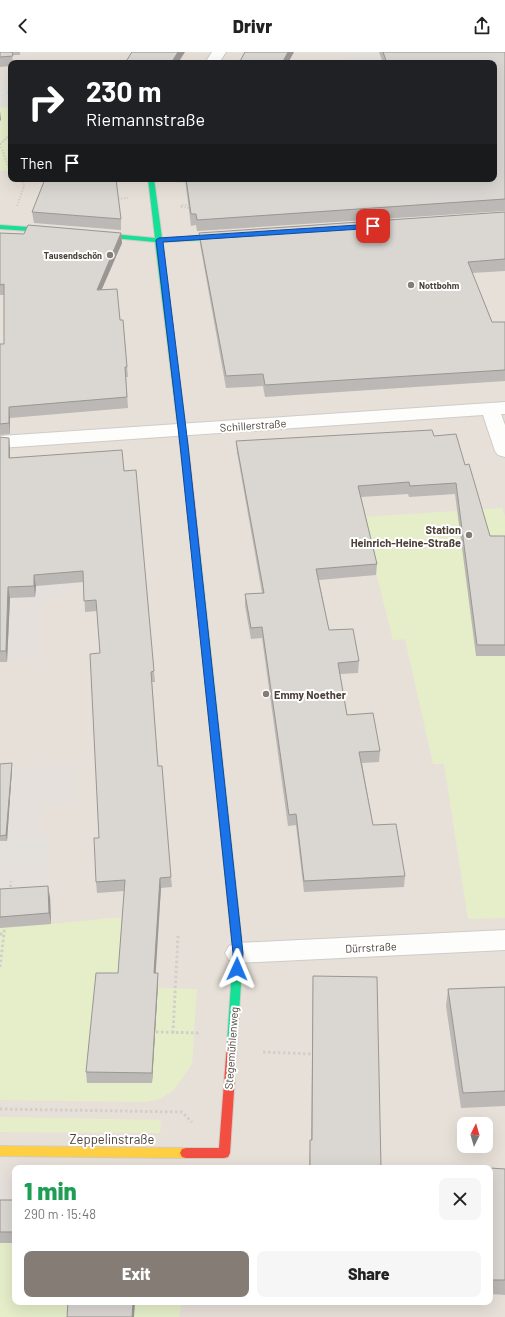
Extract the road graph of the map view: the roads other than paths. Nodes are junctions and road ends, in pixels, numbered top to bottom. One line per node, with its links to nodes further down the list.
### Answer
1 (151, 182): 6 (street, Stegemühlenweg)
2 (5, 227): 3 (street)
3 (68, 232)
4 (84, 233): 6 (street)
5 (240, 236): 6 (street)
6 (159, 240): 8 (street, Stegemühlenweg)
7 (497, 409): 8 (street, Schillerstraße); 10 (street)
8 (183, 430): 9 (street, Schillerstraße); 12 (street, Stegemühlenweg)
9 (0, 442)
10 (505, 451)
11 (505, 940): 12 (street, Dürrstraße)
12 (238, 953): 14 (street, Stegemühlenweg)
13 (0, 1151): 14 (street, Zeppelinstraße)
14 (224, 1153)

